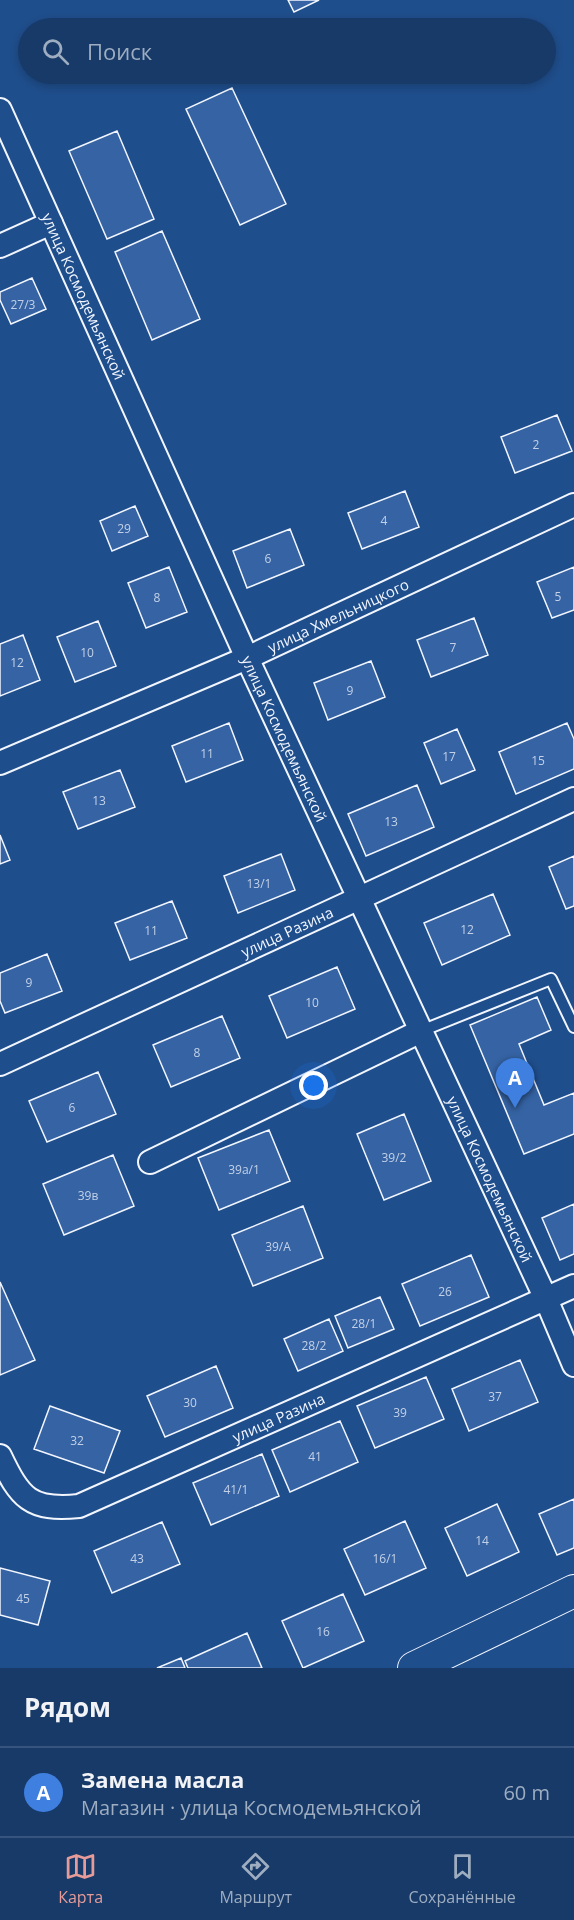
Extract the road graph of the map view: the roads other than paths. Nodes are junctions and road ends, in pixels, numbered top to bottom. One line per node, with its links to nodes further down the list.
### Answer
1 (0, 110): 2 (street, улица Космодемьянской)
2 (51, 223): 3 (street); 5 (street, улица Космодемьянской)
3 (0, 246)
4 (574, 505): 5 (street, улица Хмельницкого)
5 (247, 658): 6 (street, улица Хмельницкого); 8 (street, улица Космодемьянской)
6 (0, 763)
7 (574, 799): 8 (street, улица Разина)
8 (357, 898): 10 (street, улица Космодемьянской); 11 (street, улица Разина)
9 (574, 1027): 10 (lane)
10 (421, 1031): 12 (street); 14 (street, улица Космодемьянской)
11 (0, 1064)
12 (150, 1162)
13 (574, 1286): 14 (street, улица Разина)
14 (546, 1299): 15 (street, улица Космодемьянской); 16 (street, улица Разина)
15 (574, 1365)
16 (0, 1456)
17 (574, 1591): 18 (main road)
18 (414, 1668)

